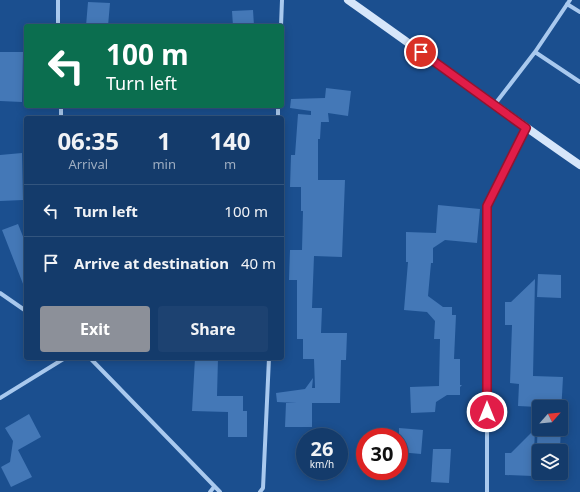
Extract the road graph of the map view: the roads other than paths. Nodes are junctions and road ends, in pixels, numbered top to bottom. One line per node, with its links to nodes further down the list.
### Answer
1 (58, 0): 6 (street)
2 (282, 0): 7 (street)
3 (348, 0): 10 (street)
4 (568, 2): 5 (street); 8 (street)
5 (580, 12)
6 (58, 24)
7 (281, 24)
8 (534, 52): 9 (street); 10 (street)
9 (580, 82)
10 (495, 104): 11 (street)
11 (526, 128): 12 (street); 23 (street)
12 (580, 165)
13 (0, 293): 14 (street)
14 (24, 310)
15 (62, 360): 18 (street)
16 (92, 360): 19 (street)
17 (268, 360): 22 (street)
18 (0, 398)
19 (214, 487): 20 (street); 21 (street)
20 (210, 492)
21 (220, 492)
22 (260, 492)
23 (487, 492)

